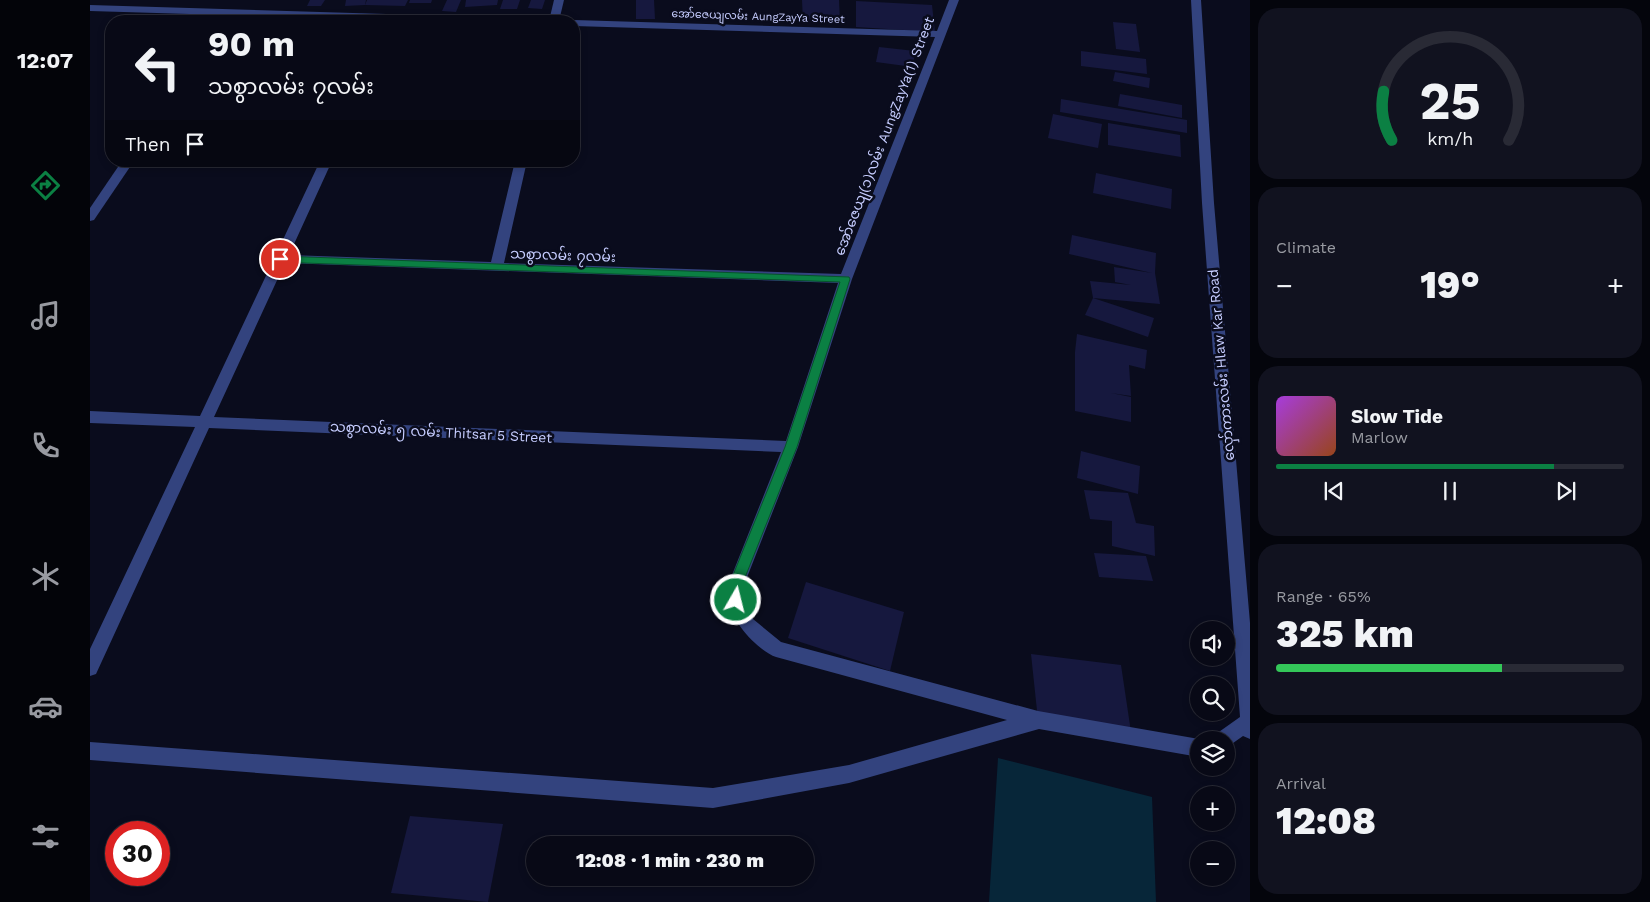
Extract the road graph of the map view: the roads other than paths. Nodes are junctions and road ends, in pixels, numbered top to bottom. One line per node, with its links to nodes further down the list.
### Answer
1 (559, 0): 6 (street)
2 (954, 0): 8 (street, အော်ဇေယျ(၁)လမ်း AungZayYa(1) Street)
3 (1196, 0): 21 (street, လှော်ကားလမ်း Hlaw Kar Road)
4 (90, 8): 5 (street)
5 (195, 15)
6 (555, 15)
7 (580, 23): 8 (street, အော်ဇေယျလမ်း AungZayYa Street)
8 (941, 34): 15 (street, အော်ဇေယျ(၁)လမ်း AungZayYa(1) Street)
9 (124, 167): 12 (street)
10 (323, 167): 13 (street)
11 (520, 167): 14 (street)
12 (90, 217)
13 (280, 259): 14 (street, သစွာလမ်း ၇လမ်း); 17 (street)
14 (496, 268): 15 (street, သစွာလမ်း ၇လမ်း)
15 (846, 279): 18 (street, အော်ဇေယျ(၁)လမ်း AungZayYa(1) Street)
16 (90, 417): 17 (street, သစွာလမ်း ၅ လမ်း Thitsar 5 Street)
17 (205, 422): 18 (street, သစွာလမ်း ၅ လမ်း Thitsar 5 Street); 19 (street)
18 (791, 447): 20 (street, အော်ဇေယျ(၁)လမ်း AungZayYa(1) Street)
19 (90, 668)
20 (1038, 720): 24 (street); 25 (street)
21 (1250, 720): 22 (street, လှော်ကားလမ်း Hlaw Kar Road); 23 (street)
22 (1250, 730)
23 (1235, 731)
24 (1190, 746)
25 (90, 751)

